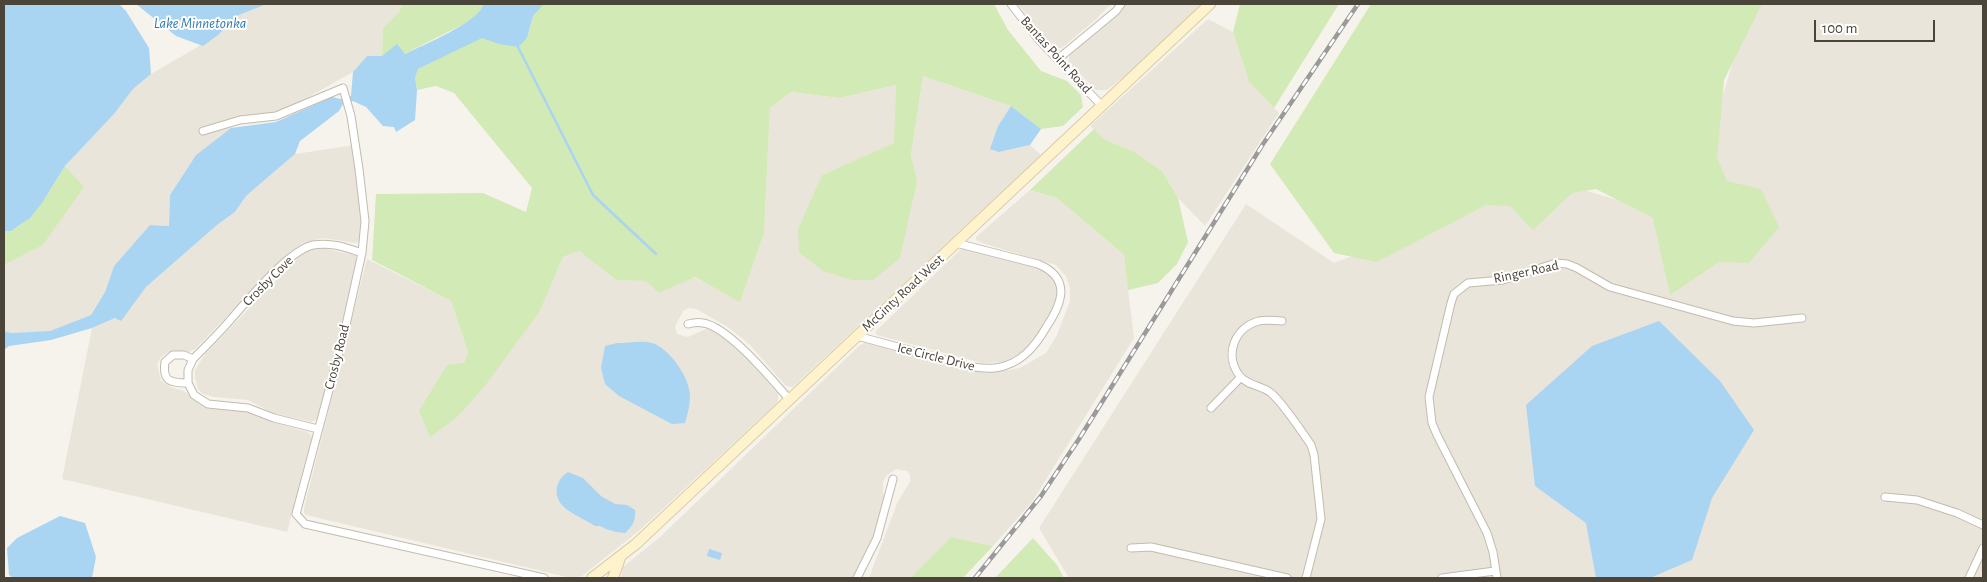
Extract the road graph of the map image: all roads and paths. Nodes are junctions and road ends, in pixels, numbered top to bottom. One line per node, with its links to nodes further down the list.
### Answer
1 (1011, 4): 4 (street, Bantas Point Road)
2 (1120, 4): 4 (street)
3 (1210, 4): 5 (main road, McGinty Road West)
4 (1058, 59): 5 (street, Bantas Point Road)
5 (1102, 106): 7 (main road, McGinty Road West)
6 (203, 131): 8 (street, Crosby Road)
7 (956, 243): 12 (main road, McGinty Road West); 12 (street, Ice Circle Drive)
8 (362, 253): 13 (street, Crosby Cove); 18 (street, Crosby Road)
9 (1802, 318): 25 (street, Ringer Road)
10 (1282, 321): 14 (street)
11 (688, 324): 16 (street)
12 (857, 336): 16 (main road, McGinty Road West)
13 (193, 359): 15 (street); 15 (street)
14 (1241, 378): 17 (street); 31 (street)
15 (188, 383): 18 (street)
16 (790, 400): 24 (main road, McGinty Road West)
17 (1211, 408)
18 (318, 429): 26 (street, Crosby Road)
19 (893, 479): 29 (street)
20 (1885, 497): 21 (street)
21 (1983, 524)
22 (1131, 548): 30 (street)
23 (1983, 548): 33 (street)
24 (622, 554): 27 (main road, McGinty Road West); 28 (main road)
25 (1496, 575): 32 (street)
26 (544, 578)
27 (592, 578)
28 (613, 578)
29 (857, 578)
30 (1287, 578)
31 (1306, 578)
32 (1442, 578)
33 (1970, 578)

